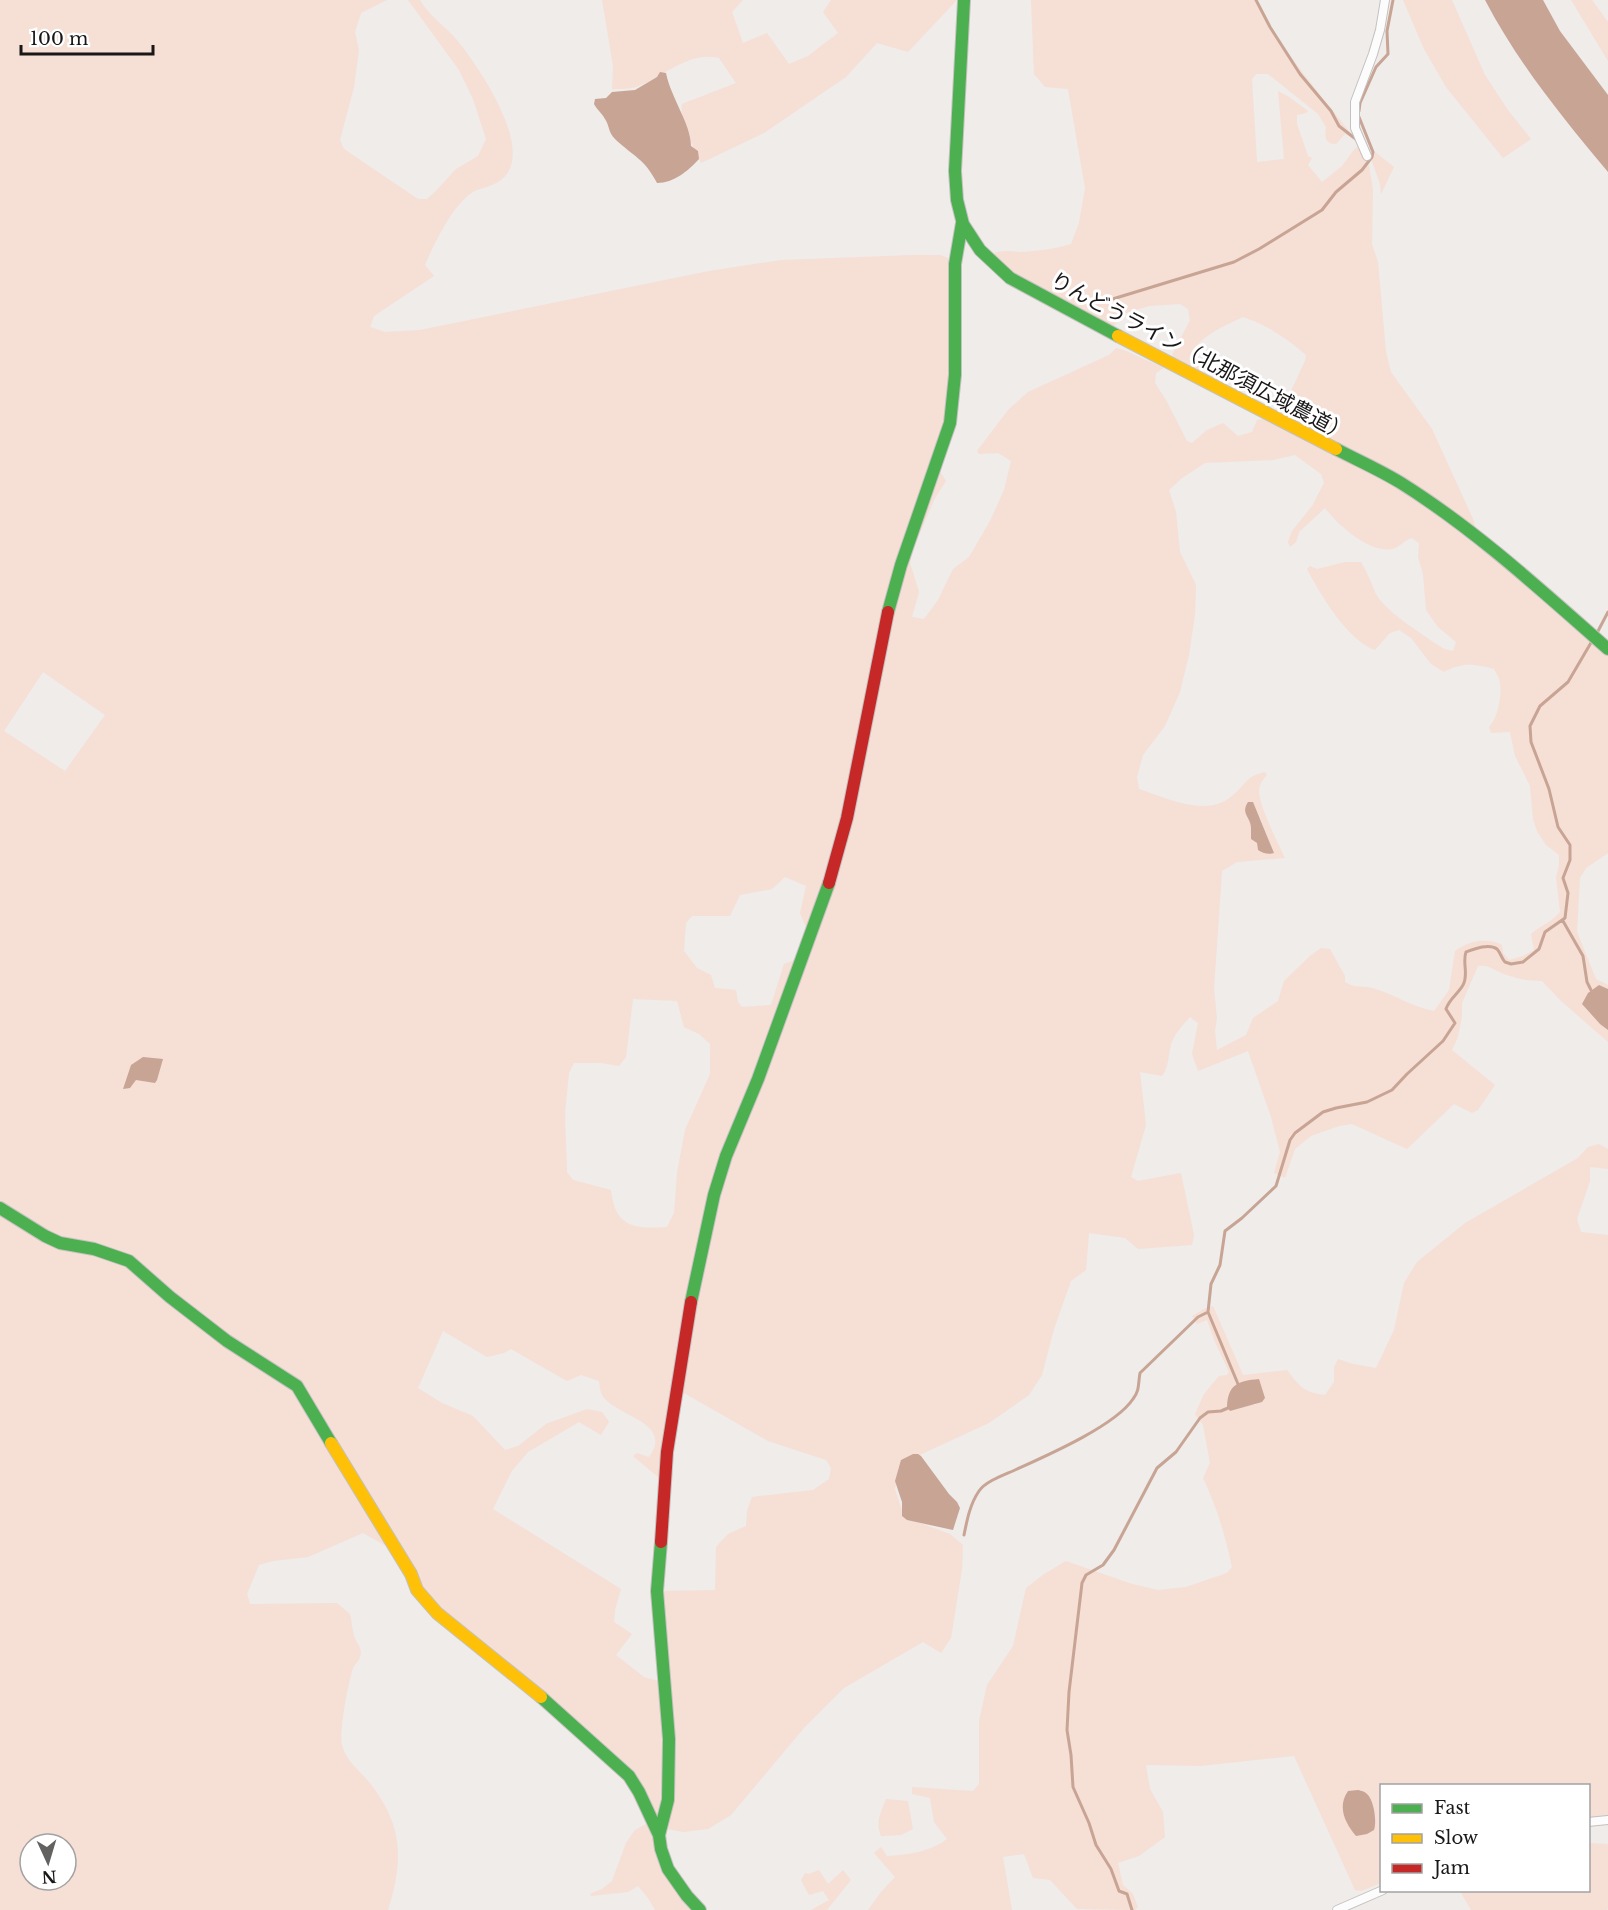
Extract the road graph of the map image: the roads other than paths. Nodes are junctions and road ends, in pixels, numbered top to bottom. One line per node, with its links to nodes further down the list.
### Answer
1 (964, 0): 4 (street, りんどうライン（北那須広域農道）)
2 (1385, 0): 3 (street)
3 (1367, 156)
4 (962, 223): 5 (street, りんどうライン（北那須広域農道）); 9 (street)
5 (1607, 647)
6 (0, 1208): 9 (street)
7 (1608, 1820): 8 (street)
8 (1590, 1822)
9 (660, 1835): 11 (street)
10 (1380, 1891): 12 (street)
11 (700, 1910)
12 (1337, 1910)

